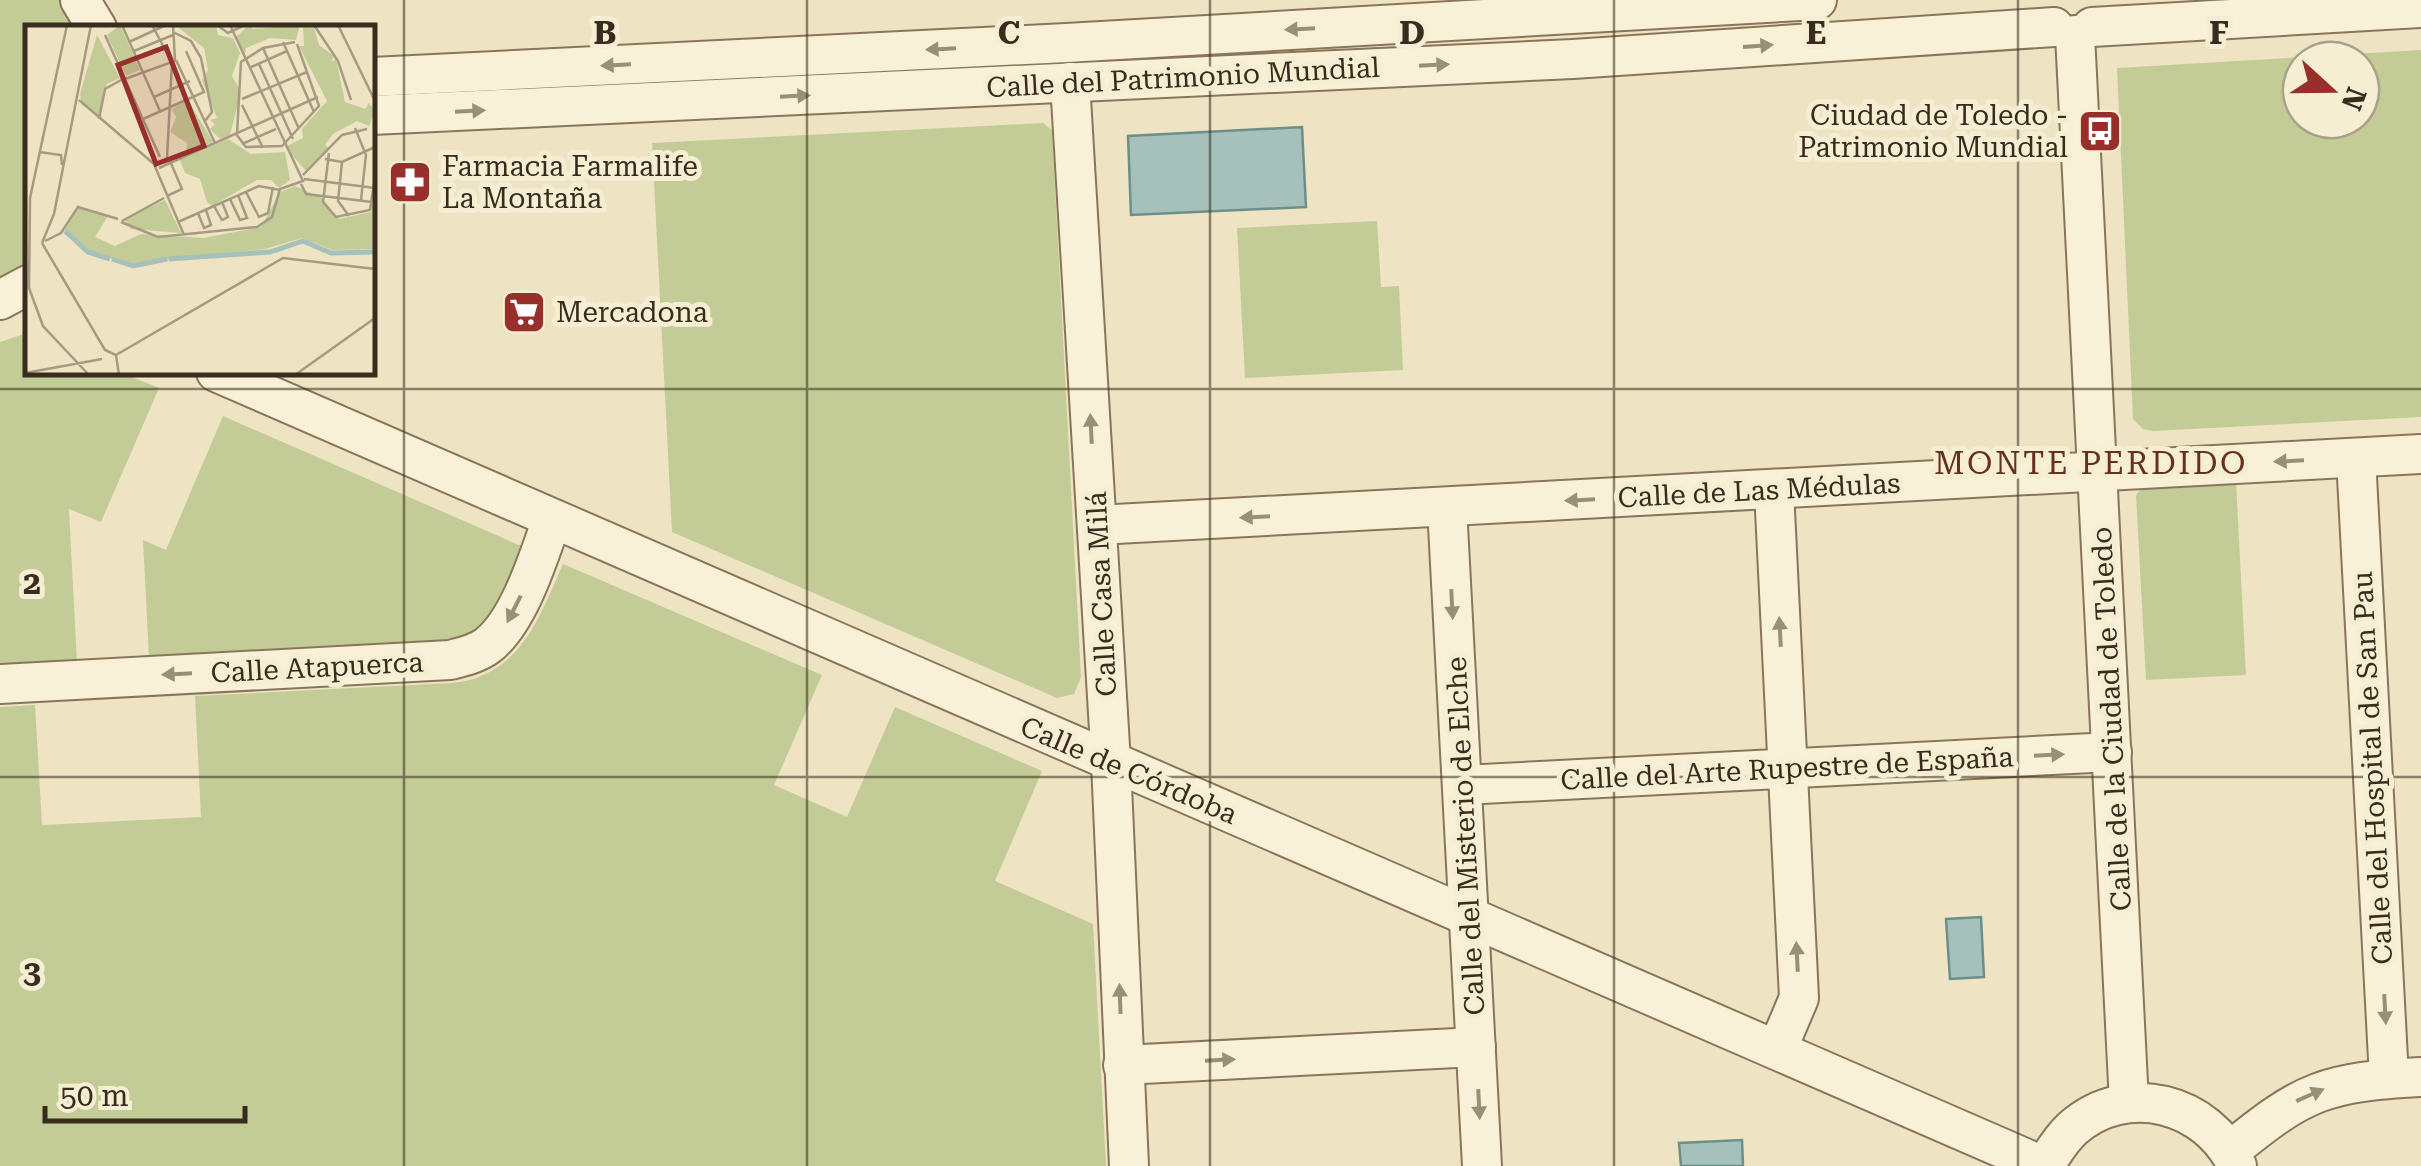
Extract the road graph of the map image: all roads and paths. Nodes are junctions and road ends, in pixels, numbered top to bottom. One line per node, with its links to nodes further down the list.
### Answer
1 (80, 0): 5 (street)
2 (1817, 0): 6 (street, Calle del Patrimonio Mundial, one-way to 6)
3 (2421, 8): 4 (street, Calle del Patrimonio Mundial)
4 (2074, 18): 7 (street, Calle del Patrimonio Mundial, one-way to 4); 14 (street, Calle de la Ciudad de Toledo)
5 (94, 25)
6 (375, 77)
7 (1070, 82): 8 (street, Calle del Patrimonio Mundial, one-way to 7); 18 (street, Calle Casa Milá, one-way to 7)
8 (375, 115)
9 (25, 286): 10 (street)
10 (0, 300)
11 (223, 375): 17 (street, Calle de Córdoba)
12 (2421, 454): 13 (street, Calle de Las Médulas)
13 (2356, 458): 14 (street, Calle de Las Médulas, one-way to 14); 28 (street, Calle del Hospital de San Pau, one-way to 28)
14 (2098, 470): 15 (street, Calle de Las Médulas); 20 (street, Calle de la Ciudad de Toledo)
15 (1774, 490): 16 (street, Calle de Las Médulas, one-way to 16); 22 (street, one-way to 15)
16 (1447, 507): 18 (street, Calle de Las Médulas, one-way to 18); 23 (street, Calle del Misterio de Elche, one-way to 23)
17 (552, 519): 19 (street, Calle Atapuerca, one-way to 19); 21 (street, Calle de Córdoba)
18 (1097, 525): 21 (street, Calle Casa Milá)
19 (0, 684)
20 (2112, 752): 22 (street, Calle del Arte Rupestre de España, one-way to 20); 29 (street, Calle de la Ciudad de Toledo)
21 (1110, 763): 24 (street, Calle de Córdoba); 27 (street, Calle Casa Milá, one-way to 21)
22 (1787, 768): 23 (street, Calle del Arte Rupestre de España); 26 (street, one-way to 22)
23 (1463, 785): 24 (street, Calle del Misterio de Elche)
24 (1470, 917): 25 (street, Calle del Misterio de Elche); 26 (street, Calle de Córdoba)
25 (1476, 1047): 27 (street, one-way to 25); 32 (street, Calle del Misterio de Elche, one-way to 32)
26 (1778, 1050): 33 (street, Calle de Córdoba)
27 (1123, 1065): 31 (street, Calle Casa Milá)
28 (2405, 1078): 30 (street, one-way to 28)
29 (2129, 1103): 30 (street); 33 (street)
30 (2234, 1158)
31 (1128, 1166)
32 (1482, 1166)
33 (2044, 1166)

